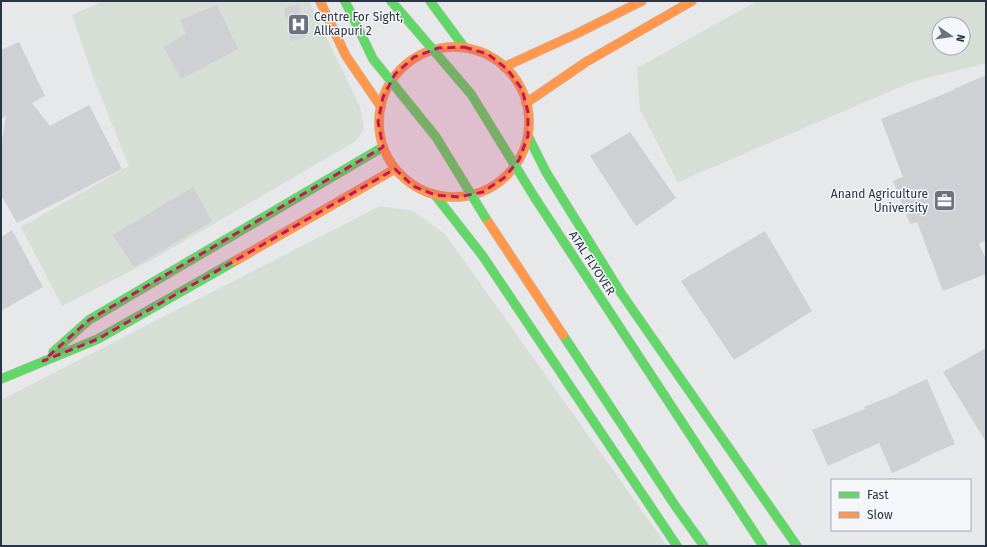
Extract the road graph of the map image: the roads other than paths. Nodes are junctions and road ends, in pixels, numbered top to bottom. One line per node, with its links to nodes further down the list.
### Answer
1 (320, 1): 10 (main road)
2 (345, 1): 18 (main road, bridge)
3 (391, 1): 19 (main road, ATAL FLYOVER, bridge)
4 (430, 1): 7 (main road)
5 (642, 1): 8 (main road)
6 (692, 1): 9 (main road)
7 (464, 47): 8 (main road); 10 (main road)
8 (504, 66): 9 (main road)
9 (526, 103): 11 (main road)
10 (381, 108): 12 (main road)
11 (528, 136): 14 (main road); 20 (main road)
12 (382, 147): 13 (main road); 15 (main road)
13 (395, 169): 14 (main road); 15 (main road)
14 (435, 195): 17 (main road)
15 (43, 361): 16 (main road)
16 (1, 379)
17 (677, 546)
18 (704, 546)
19 (763, 546)
20 (797, 546)

